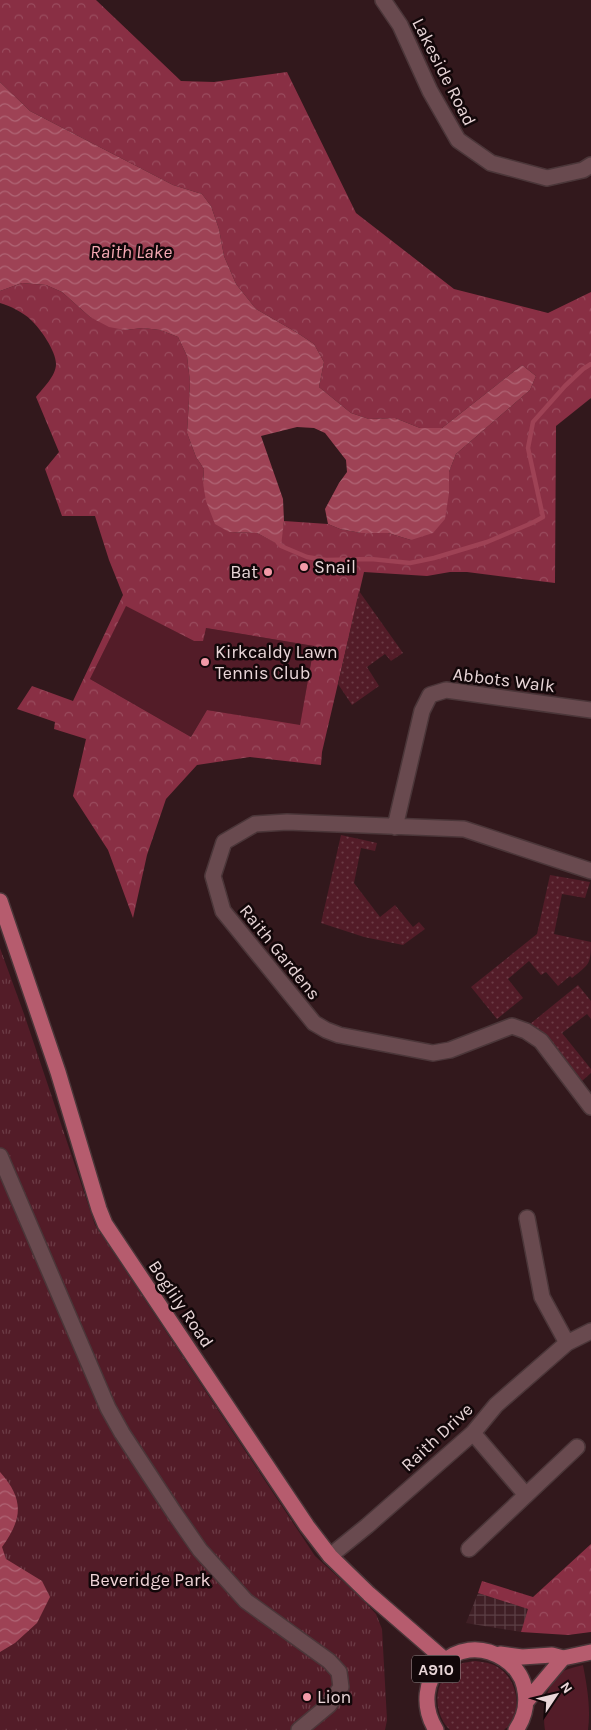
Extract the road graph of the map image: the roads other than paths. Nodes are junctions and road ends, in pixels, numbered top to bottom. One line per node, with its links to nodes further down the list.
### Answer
1 (383, 0): 2 (street, Lakeside Road)
2 (591, 165)
3 (591, 710): 4 (street, Abbots Walk)
4 (395, 827): 5 (street, Raith Gardens); 7 (street, Raith Gardens)
5 (591, 872)
6 (0, 901): 16 (main road, Boglily Road)
7 (591, 1107)
8 (0, 1156): 22 (street)
9 (527, 1218): 11 (street)
10 (591, 1331): 11 (street, Raith Drive)
11 (567, 1343): 12 (street, Raith Drive)
12 (473, 1433): 14 (street); 16 (street, Raith Drive)
13 (577, 1447): 14 (street)
14 (526, 1495): 15 (street)
15 (469, 1549)
16 (330, 1556): 20 (main road, Boglily Road)
17 (591, 1652): 19 (main road, A910)
18 (496, 1654): 19 (main road, A910); 20 (main road, A910); 21 (main road, A910)
19 (563, 1658): 21 (main road)
20 (445, 1660): 23 (main road, A910)
21 (526, 1702): 24 (main road)
22 (299, 1730)
23 (436, 1730)
24 (516, 1730)

